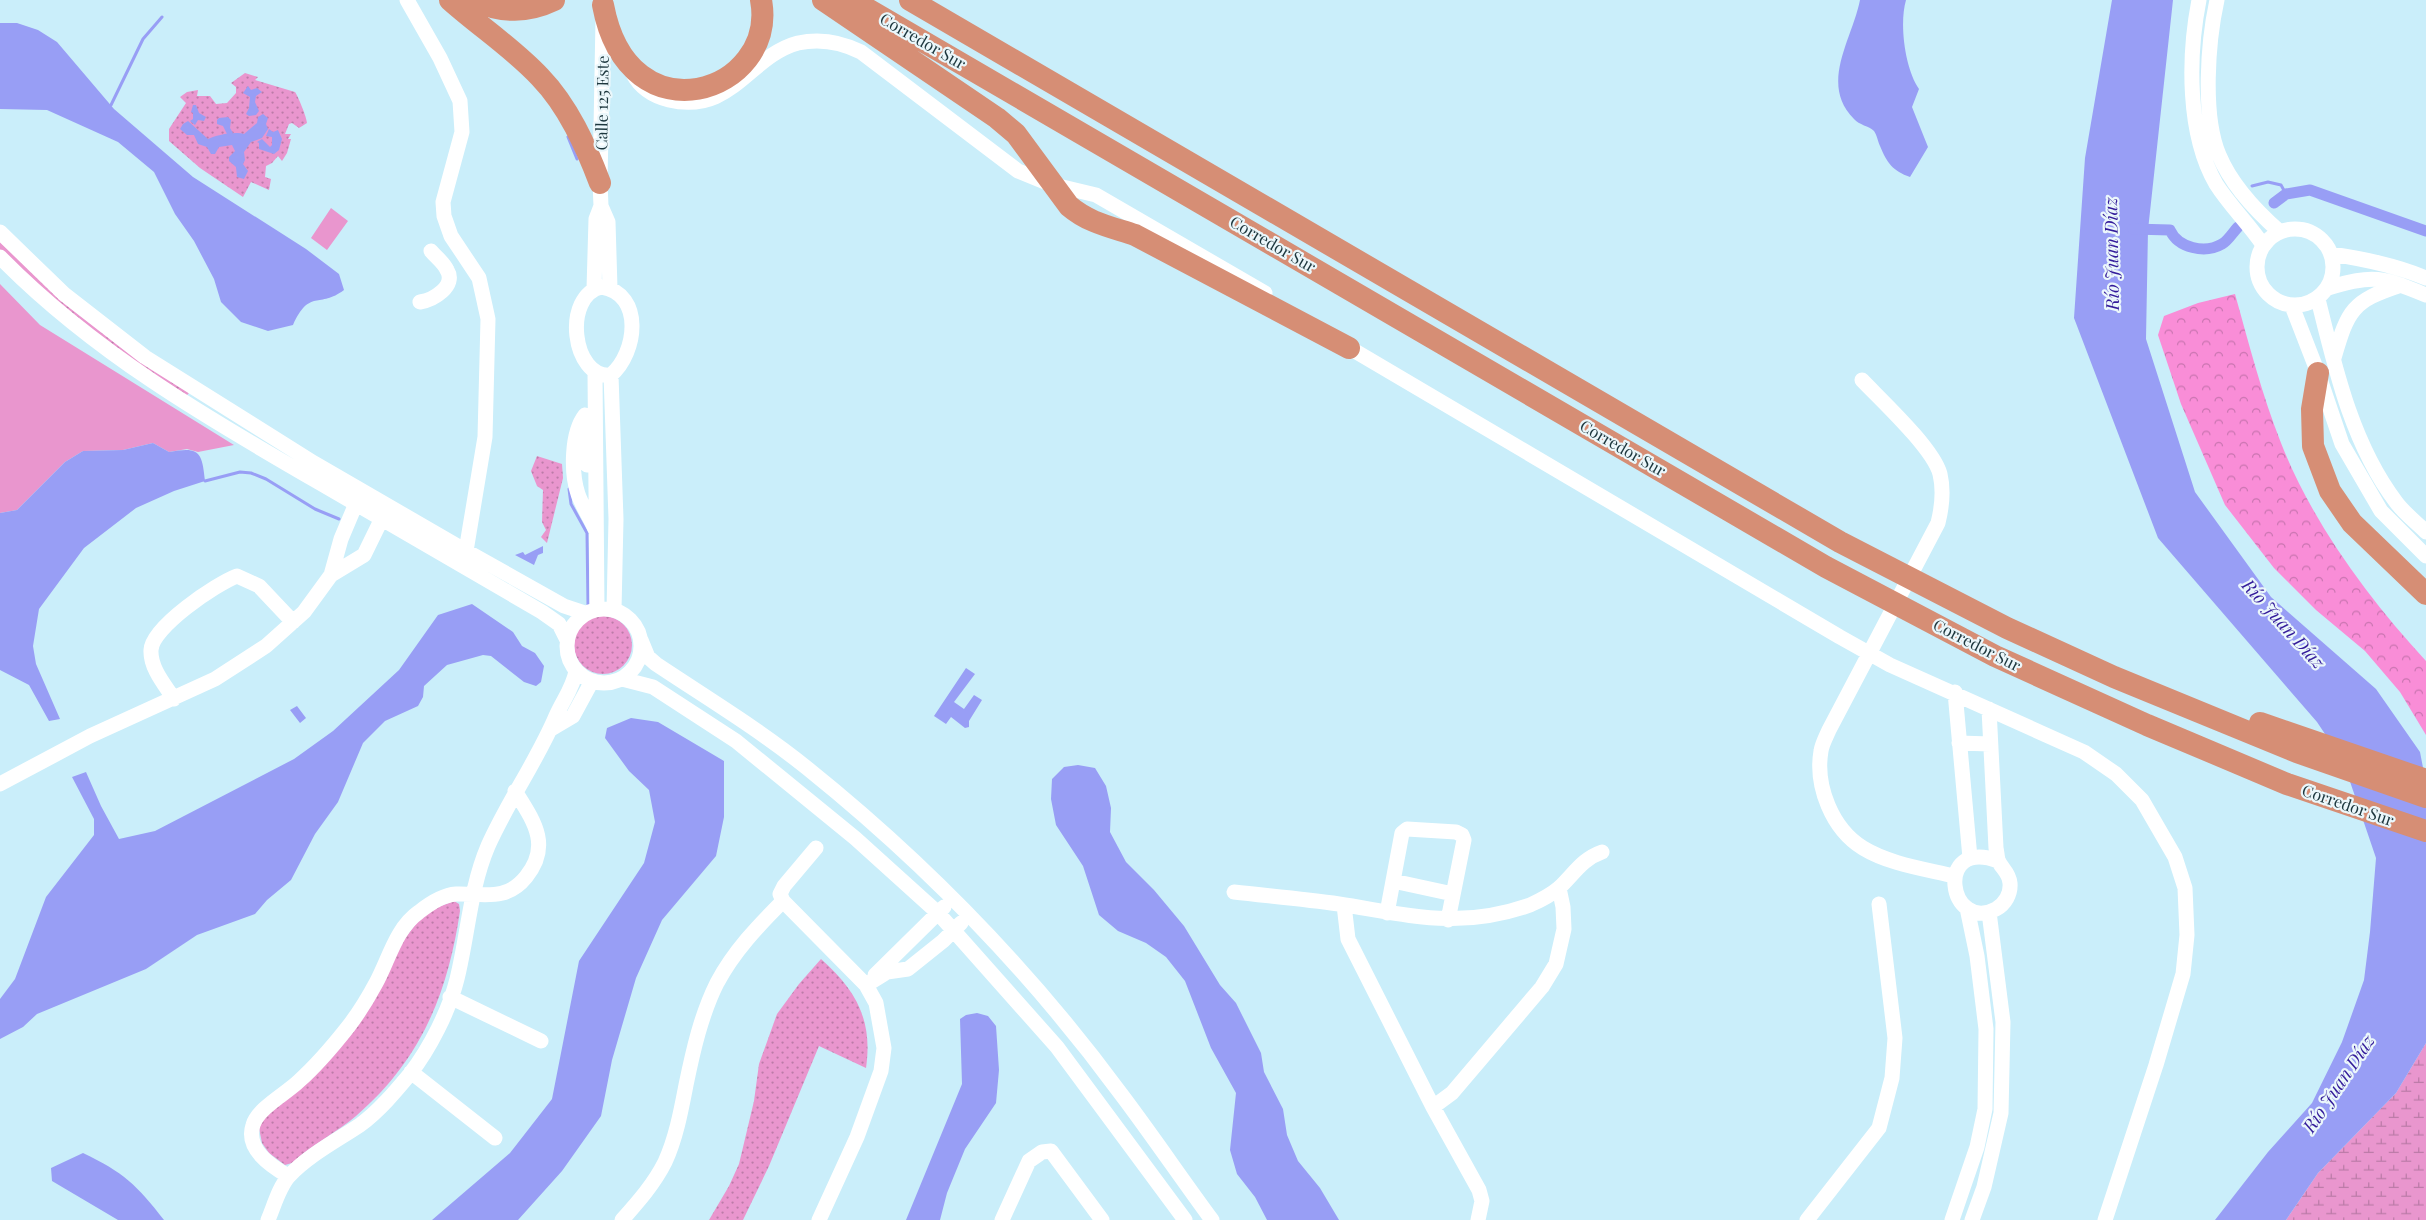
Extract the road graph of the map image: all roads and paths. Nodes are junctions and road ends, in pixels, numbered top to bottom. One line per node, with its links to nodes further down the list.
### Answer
1 (407, 0): 40 (street)
2 (450, 0): 13 (highway)
3 (476, 0): 4 (highway)
4 (554, 0)
5 (761, 0): 12 (highway)
6 (823, 0): 29 (highway)
7 (852, 0): 63 (highway, Corredor Sur)
8 (910, 0): 58 (highway, Corredor Sur)
9 (2199, 0): 17 (street)
10 (2216, 0): 16 (street)
11 (604, 2): 12 (highway); 13 (street, Calle 125 Este)
12 (626, 62): 29 (street)
13 (600, 183): 14 (street, Calle 125 Este)
14 (601, 206): 23 (street, Calle 125 Este); 24 (street, Calle 125 Este)
15 (0, 232): 37 (street)
16 (2280, 232): 17 (street); 19 (street)
17 (2263, 245): 28 (street)
18 (431, 251): 27 (street)
19 (2332, 254): 21 (street); 25 (street)
20 (0, 257): 37 (street)
21 (2426, 278)
22 (2401, 285): 25 (street); 26 (street); 30 (street)
23 (594, 288): 24 (street); 31 (street)
24 (610, 288): 32 (street)
25 (2323, 294): 28 (street); 30 (street)
26 (2426, 295)
27 (420, 302)
28 (2292, 306): 30 (street)
29 (1349, 348): 52 (street)
30 (2326, 366): 39 (street); 41 (street); 43 (highway)
31 (595, 373): 32 (street); 34 (street)
32 (611, 375): 35 (street)
33 (1862, 380): 68 (street)
34 (596, 403): 36 (street); 36 (street)
35 (615, 491): 36 (street); 44 (street)
36 (588, 492): 45 (street)
37 (359, 497): 38 (street); 42 (street)
38 (385, 512): 40 (street); 42 (street); 47 (street)
39 (2426, 532)
40 (466, 551): 45 (street)
41 (2426, 556)
42 (331, 575): 46 (street)
43 (2426, 594)
44 (614, 610): 45 (street); 48 (street)
45 (591, 611): 47 (street)
46 (293, 622): 53 (street); 53 (street)
47 (567, 640): 49 (street)
48 (641, 640): 50 (street); 74 (street)
49 (575, 676): 51 (street); 55 (street)
50 (622, 679): 51 (street); 80 (street)
51 (592, 681): 55 (street)
52 (1955, 692): 54 (street); 56 (street)
53 (174, 699): 60 (street)
54 (1989, 710): 57 (street); 103 (street)
55 (552, 729): 61 (street)
56 (1959, 743): 57 (street); 66 (street)
57 (1990, 744): 67 (street)
58 (2301, 744): 59 (highway); 62 (highway, Corredor Sur)
59 (2426, 780)
60 (0, 784)
61 (515, 791): 73 (street); 73 (street)
62 (2426, 797)
63 (2426, 831)
64 (816, 848): 75 (street)
65 (1602, 852): 70 (street)
66 (1970, 858): 67 (street); 68 (street)
67 (1998, 861): 79 (street)
68 (1954, 876): 78 (street)
69 (1393, 881): 72 (street); 72 (street); 81 (street)
70 (1559, 888): 83 (street); 89 (street)
71 (1234, 892): 77 (street)
72 (1453, 894): 83 (street)
73 (473, 896): 86 (street); 91 (street)
74 (952, 898): 80 (street); 82 (street)
75 (784, 901): 85 (street); 93 (street)
76 (1879, 904): 100 (street)
77 (1344, 905): 81 (street); 89 (street)
78 (1967, 908): 79 (street); 101 (street)
79 (1990, 912): 102 (street)
80 (938, 913): 84 (street); 85 (street)
81 (1387, 913): 83 (street)
82 (968, 915): 84 (street); 98 (street)
83 (1448, 920)
84 (954, 930): 85 (street); 97 (street)
85 (866, 986): 94 (street)
86 (450, 997): 87 (street); 88 (street)
87 (542, 1041)
88 (411, 1072): 90 (street); 91 (street)
89 (1433, 1107): 99 (street)
90 (495, 1138)
91 (288, 1176): 92 (street)
92 (268, 1220)
93 (622, 1220)
94 (819, 1220)
95 (1002, 1220): 96 (street)
96 (1102, 1220)
97 (1185, 1220)
98 (1212, 1220)
99 (1478, 1220)
100 (1807, 1220)
101 (1952, 1220)
102 (1972, 1220)
103 (2105, 1220)

